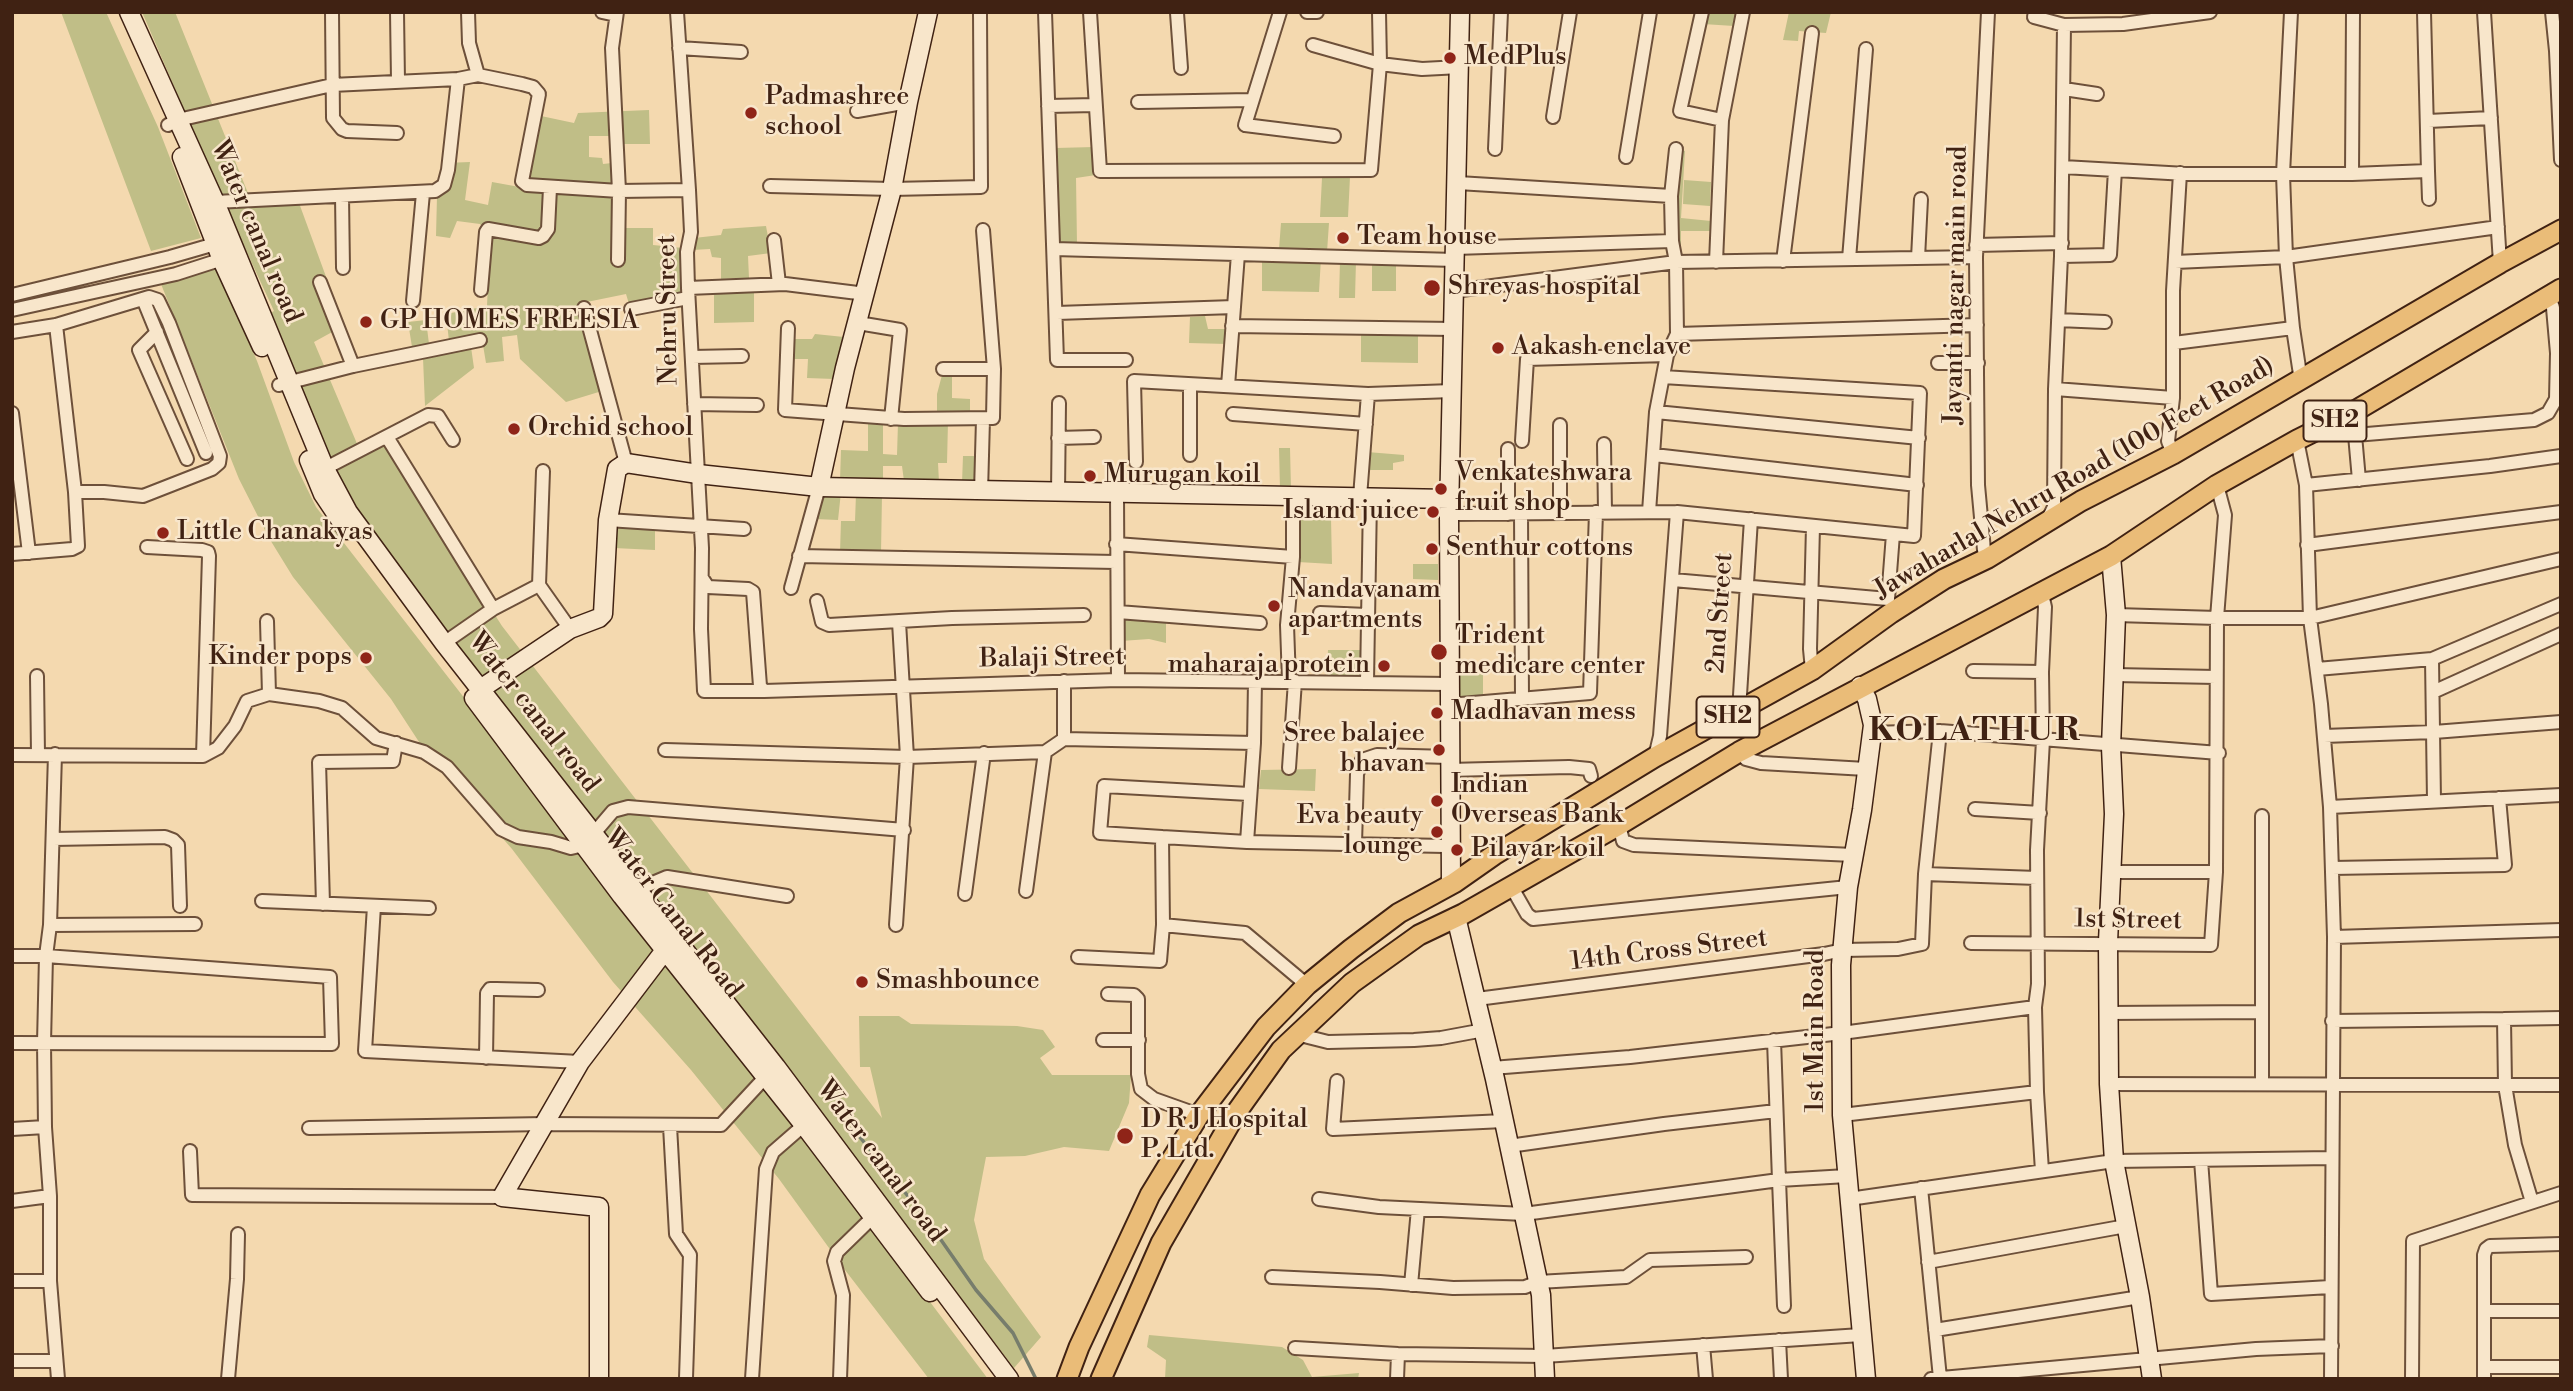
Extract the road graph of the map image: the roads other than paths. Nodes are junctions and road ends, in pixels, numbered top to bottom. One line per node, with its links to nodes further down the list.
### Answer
1 (119, 12): 57 (street, Water Canal Road)
2 (129, 12): 57 (street, Water canal road)
3 (332, 12): 44 (street)
4 (397, 12): 43 (street)
5 (468, 12): 41 (street)
6 (602, 12): 31 (street)
7 (677, 12): 35 (street, Nehru Street)
8 (928, 12): 48 (street)
9 (980, 12): 76 (street)
10 (1045, 12): 51 (street)
11 (1090, 12): 50 (street)
12 (1280, 12): 47 (street)
13 (1307, 12): 14 (street)
14 (1317, 12)
15 (1379, 12): 38 (street)
16 (1460, 12): 39 (street)
17 (1501, 12): 60 (street)
18 (1570, 12): 53 (street)
19 (1650, 12): 62 (street)
20 (1702, 12): 55 (street)
21 (1743, 12): 55 (street)
22 (1988, 12): 92 (street, Jayanti nagar main road)
23 (2035, 12): 32 (street)
24 (2210, 12): 32 (street)
25 (2291, 12): 68 (street)
26 (2353, 12): 69 (street)
27 (2424, 12): 56 (street)
28 (2484, 12): 54 (street)
29 (2552, 12): 63 (street)
30 (1180, 13): 40 (street)
31 (616, 14): 77 (street)
32 (2064, 25): 45 (street)
33 (1812, 33): 99 (street)
34 (1313, 46): 38 (street)
35 (679, 48): 37 (street); 75 (street, Nehru Street)
36 (1866, 50): 97 (street)
37 (741, 52)
38 (1380, 64): 39 (street); 50 (street)
39 (1460, 67): 72 (street)
40 (1181, 68)
41 (478, 75): 42 (street); 71 (street)
42 (458, 79): 43 (street); 78 (street)
43 (398, 81): 44 (street)
44 (332, 85): 57 (street); 58 (street)
45 (2064, 89): 46 (street); 64 (street)
46 (2097, 94)
47 (1251, 100): 49 (street); 59 (street)
48 (908, 102): 52 (street); 76 (street)
49 (1138, 102)
50 (1096, 105): 51 (street)
51 (1048, 106): 90 (street)
52 (857, 111)
53 (1553, 117)
54 (2491, 118): 56 (street); 84 (street)
55 (1722, 120): 101 (street)
56 (2428, 121): 66 (street)
57 (173, 122): 83 (street, Water canal road); 89 (street, Water Canal Road)
58 (397, 133)
59 (1334, 136)
60 (1495, 149)
61 (1676, 149): 80 (street)
62 (1626, 157)
63 (2561, 160)
64 (2063, 167): 65 (street); 91 (street)
65 (2115, 170): 67 (street); 91 (street)
66 (2428, 171): 69 (street); 82 (street)
67 (2180, 173): 68 (street); 102 (street)
68 (2283, 174): 69 (street); 95 (street)
69 (2352, 174)
70 (508, 178): 71 (street)
71 (522, 181): 74 (street)
72 (1458, 183): 80 (street); 94 (street)
73 (770, 186): 76 (street)
74 (550, 188): 77 (street); 108 (street)
75 (689, 190): 77 (street); 111 (street, Nehru Street)
76 (892, 190): 112 (street)
77 (619, 191): 98 (street)
78 (423, 193): 79 (street); 116 (street)
79 (342, 196): 83 (street); 104 (street)
80 (1671, 196): 88 (street)
81 (1921, 199): 96 (street)
82 (2430, 199)
83 (215, 202): 89 (street, Water canal road)
84 (2498, 227): 95 (street); 103 (street)
85 (983, 230): 145 (street)
86 (2561, 230): 103 (main road, Jawaharlal Nehru Road (100 Feet Road) / SH2)
87 (774, 240): 107 (street)
88 (1672, 241): 94 (street); 100 (street)
89 (227, 249): 105 (street); 114 (street); 148 (street, Water canal road)
90 (1054, 249): 93 (street); 121 (street)
91 (2062, 249): 92 (street); 123 (street)
92 (1976, 251): 96 (street); 127 (street, Jayanti nagar main road)
93 (1238, 254): 94 (street); 117 (street)
94 (1455, 254): 109 (street)
95 (2286, 257): 102 (street); 130 (street)
96 (1918, 258): 97 (street)
97 (1849, 259): 99 (street)
98 (618, 260)
99 (1783, 261): 101 (street)
100 (1676, 262): 101 (street); 109 (street); 134 (street)
101 (1716, 262)
102 (2175, 262): 136 (street)
103 (2500, 263): 147 (main road, Jawaharlal Nehru Road (100 Feet Road) / SH2)
104 (343, 268)
105 (69, 282): 113 (street); 114 (street)
106 (320, 282): 143 (street)
107 (779, 284): 111 (street); 112 (street)
108 (481, 290)
109 (1454, 291): 131 (street)
110 (2555, 292): 158 (main road, SH2); 167 (street)
111 (688, 293): 119 (street); 139 (street, Nehru Street)
112 (866, 294): 125 (street)
113 (12, 295)
114 (72, 298): 120 (street); 122 (street)
115 (143, 299): 122 (street); 133 (street); 194 (street)
116 (413, 301)
117 (1234, 307): 121 (street); 128 (street)
118 (584, 308): 184 (street)
119 (631, 309)
120 (12, 310)
121 (1057, 313): 140 (street)
122 (79, 318): 126 (street)
123 (2058, 320): 124 (street); 151 (street)
124 (2105, 322)
125 (858, 323): 162 (street); 163 (street)
126 (56, 325): 132 (street); 194 (street)
127 (1977, 325): 134 (street); 142 (street, Jayanti nagar main road)
128 (1232, 326): 131 (street); 150 (street)
129 (788, 328): 162 (street)
130 (2292, 328): 136 (street); 147 (street)
131 (1454, 329): 152 (street)
132 (12, 332)
133 (157, 332): 177 (street); 182 (street)
134 (1677, 334): 137 (street)
135 (480, 340): 143 (street)
136 (2174, 343): 154 (street)
137 (1667, 355): 146 (street); 174 (street)
138 (742, 356): 139 (street)
139 (692, 357): 156 (street, Nehru Street)
140 (1126, 360)
141 (1938, 363): 142 (street)
142 (1978, 363): 221 (street, Jayanti nagar main road)
143 (353, 366): 148 (street)
144 (943, 369): 145 (street)
145 (994, 369): 164 (street)
146 (1663, 377): 159 (street); 171 (street)
147 (2301, 381): 178 (main road, Jawaharlal Nehru Road (100 Feet Road) / SH2)
148 (284, 384): 185 (street, Water canal road)
149 (1190, 385): 150 (street); 179 (street); 183 (street)
150 (1228, 386): 153 (street)
151 (2055, 389): 154 (street); 208 (street)
152 (1452, 391): 153 (street); 199 (street)
153 (1368, 394): 165 (street)
154 (2173, 398): 178 (street)
155 (1059, 403): 169 (street)
156 (694, 404): 157 (street); 187 (street, Nehru Street)
157 (757, 405)
158 (2355, 411): 167 (street); 173 (main road, SH2)
159 (1656, 412): 171 (street); 180 (street)
160 (12, 413): 217 (street)
161 (1233, 415): 165 (street)
162 (834, 416): 163 (street); 192 (street)
163 (891, 419): 164 (street)
164 (982, 419): 193 (street)
165 (1366, 424): 198 (street)
166 (1560, 425): 200 (street)
167 (2355, 435): 188 (street)
168 (387, 437): 172 (street); 185 (street); 234 (street)
169 (1058, 438): 170 (street); 195 (street)
170 (1094, 438)
171 (1919, 438): 189 (street)
172 (453, 440)
173 (2297, 440): 190 (main road, SH2); 191 (street)
174 (1522, 441)
175 (1604, 444): 201 (street)
176 (1508, 449): 205 (street)
177 (206, 453)
178 (2173, 454): 208 (main road, Jawaharlal Nehru Road (100 Feet Road) / SH2)
179 (1190, 455)
180 (1654, 456): 189 (street); 202 (street)
181 (2561, 456): 188 (street)
182 (187, 459)
183 (1136, 462)
184 (626, 463): 187 (street); 207 (street)
185 (320, 471): 247 (street, Water canal road); 308 (street, Water Canal Road)
186 (543, 471): 226 (street)
187 (698, 474): 192 (street); 209 (street, Nehru Street)
188 (2359, 480): 191 (street)
189 (1917, 485): 212 (street)
190 (2217, 485): 219 (main road, SH2); 240 (street)
191 (2306, 485): 214 (street)
192 (819, 487): 193 (street); 218 (street)
193 (982, 491): 195 (street)
194 (75, 492): 217 (street)
195 (1058, 492): 196 (street)
196 (1117, 492): 197 (street); 213 (street)
197 (1293, 496): 198 (street); 220 (street)
198 (1365, 497): 199 (street); 238 (street)
199 (1449, 506): 205 (street); 261 (street)
200 (1560, 512): 201 (street); 205 (street)
201 (1600, 512): 202 (street); 268 (street)
202 (1649, 512): 203 (street)
203 (1677, 512): 206 (street); 225 (street)
204 (2561, 512): 214 (street)
205 (1515, 513): 268 (street)
206 (1751, 519): 210 (street); 227 (street, 2nd Street)
207 (608, 520): 209 (street); 245 (street)
208 (2046, 523): 221 (main road, Jawaharlal Nehru Road (100 Feet Road) / SH2)
209 (701, 525): 211 (street); 224 (street, Nehru Street)
210 (1813, 526): 212 (street); 229 (street)
211 (744, 529)
212 (1893, 534): 233 (street)
213 (1116, 544): 220 (street); 223 (street)
214 (2307, 545): 241 (street)
215 (147, 547): 289 (street)
216 (12, 554): 217 (street)
217 (29, 554)
218 (799, 556): 223 (street); 228 (street)
219 (2111, 556): 230 (main road, SH2); 239 (street)
220 (1293, 557): 259 (street)
221 (1988, 558): 233 (main road, Jawaharlal Nehru Road (100 Feet Road) / SH2)
222 (2561, 559): 241 (street)
223 (1116, 562): 235 (street)
224 (702, 578): 265 (street); 265 (street, Nehru Street)
225 (1672, 580): 227 (street); 291 (street)
226 (539, 585): 234 (street); 245 (street)
227 (1746, 586): 229 (street); 270 (street, 2nd Street)
228 (791, 588)
229 (1813, 591): 233 (street); 250 (street)
230 (2042, 594): 252 (street); 263 (main road, SH2)
231 (817, 601): 243 (street)
232 (2561, 604): 248 (street)
233 (1890, 606): 250 (main road, Jawaharlal Nehru Road (100 Feet Road) / SH2)
234 (494, 609): 247 (street)
235 (1118, 612): 244 (street); 256 (street)
236 (1320, 613): 238 (street)
237 (1084, 615): 243 (street)
238 (1367, 615): 260 (street)
239 (2116, 615): 240 (street); 253 (street)
240 (2217, 618): 241 (street); 255 (street)
241 (2310, 618): 249 (street)
242 (267, 621): 267 (street)
243 (899, 622): 262 (street)
244 (1260, 623)
245 (570, 629): 264 (street)
246 (2561, 634): 266 (street)
247 (444, 643): 264 (street, Water canal road)
248 (2432, 659): 249 (street); 266 (street)
249 (2317, 669): 275 (street)
250 (1812, 670): 270 (main road, Jawaharlal Nehru Road (100 Feet Road) / SH2)
251 (1973, 671): 252 (street)
252 (2042, 672): 277 (street)
253 (2115, 675): 255 (street); 280 (street)
254 (37, 676): 288 (street)
255 (2216, 677): 286 (street)
256 (1118, 680): 257 (street, Balaji Street); 258 (street, Balaji Street)
257 (1065, 681): 262 (street, Balaji Street); 276 (street)
258 (1255, 681): 259 (street, Balaji Street); 279 (street)
259 (1292, 681): 260 (street, Balaji Street); 292 (street)
260 (1367, 682): 261 (street, Balaji Street)
261 (1449, 684): 269 (street)
262 (905, 686): 265 (street, Balaji Street); 290 (street)
263 (1860, 686): 274 (street, 1st Main Road); 283 (main road, SH2)
264 (482, 688): 308 (street, Water canal road)
265 (762, 691)
266 (2433, 692): 273 (street)
267 (269, 694): 278 (street); 289 (street)
268 (1522, 699): 269 (street)
269 (1449, 705): 294 (street)
270 (1739, 711): 291 (main road, Jawaharlal Nehru Road (100 Feet Road) / SH2)
271 (2561, 722): 273 (street)
272 (1940, 731): 274 (street); 277 (street); 316 (street)
273 (2434, 732): 275 (street); 299 (street)
274 (1871, 733): 293 (street, 1st Main Road)
275 (2324, 736): 300 (street)
276 (1064, 739): 279 (street); 282 (street)
277 (2043, 740): 280 (street); 302 (street)
278 (396, 743): 308 (street); 326 (street)
279 (1254, 743): 296 (street)
280 (2111, 747): 286 (street); 314 (street)
281 (665, 750): 290 (street)
282 (1045, 752): 284 (street); 322 (street)
283 (1739, 752): 293 (street); 304 (main road, SH2)
284 (984, 753): 290 (street); 323 (street)
285 (55, 754): 288 (street); 289 (street); 307 (street)
286 (2218, 754): 315 (street)
287 (12, 755): 288 (street)
288 (38, 755)
289 (203, 756)
290 (907, 757): 305 (street)
291 (1655, 757): 318 (main road, Jawaharlal Nehru Road (100 Feet Road) / SH2)
292 (1289, 768)
293 (1866, 769): 312 (street, 1st Main Road)
294 (1449, 771): 295 (street); 310 (street); 311 (street)
295 (1591, 776)
296 (1249, 794): 306 (street); 309 (street)
297 (2561, 795): 298 (street)
298 (2499, 798): 299 (street); 313 (street)
299 (2434, 802): 300 (street)
300 (2330, 807): 313 (street)
301 (1975, 809): 302 (street)
302 (2040, 813): 317 (street)
303 (2262, 816): 350 (street)
304 (1619, 825): 312 (street); 319 (main road, SH2)
305 (904, 830): 308 (street); 333 (street)
306 (1162, 837): 309 (street); 334 (street)
307 (52, 839): 327 (street); 331 (street)
308 (589, 840): 321 (street, Water canal road); 340 (street, Water Canal Road)
309 (1247, 842): 310 (street)
310 (1355, 844): 311 (street)
311 (1448, 846): 318 (street)
312 (1853, 855): 320 (street, 1st Main Road)
313 (2332, 868): 336 (street)
314 (2111, 872): 315 (street); 338 (street)
315 (2216, 872): 338 (street, 1st Street)
316 (1925, 874): 317 (street); 341 (street, 14th Cross Street)
317 (2037, 878): 337 (street)
318 (1447, 885): 345 (main road, Jawaharlal Nehru Road (100 Feet Road) / SH2)
319 (1511, 886): 320 (street); 330 (main road, SH2)
320 (1848, 887): 341 (street, 1st Main Road)
321 (636, 890): 324 (street); 340 (street, Water canal road)
322 (1026, 891)
323 (965, 894)
324 (787, 896)
325 (262, 901): 326 (street)
326 (323, 904): 328 (street)
327 (180, 906)
328 (374, 906): 329 (street); 363 (street)
329 (429, 908)
330 (1456, 918): 348 (street); 357 (main road, SH2)
331 (50, 925): 332 (street); 343 (street)
332 (195, 925)
333 (896, 925)
334 (1163, 925): 344 (street); 345 (street)
335 (2561, 930): 336 (street)
336 (2334, 937): 354 (street)
337 (2038, 942): 338 (street, 1st Street); 339 (street, 1st Street); 349 (street)
338 (2108, 942): 351 (street)
339 (1971, 943)
340 (670, 944): 364 (street); 366 (street, Water Canal Road)
341 (1843, 950): 348 (street, 14th Cross Street); 356 (street, 1st Main Road)
342 (12, 956): 343 (street)
343 (46, 956): 362 (street); 362 (street)
344 (1078, 957)
345 (1307, 985): 375 (main road, Jawaharlal Nehru Road (100 Feet Road) / SH2)
346 (538, 990): 363 (street)
347 (1108, 994): 359 (street)
348 (1476, 999): 355 (street)
349 (2035, 1007): 356 (street); 373 (street)
350 (2262, 1012): 351 (street); 369 (street)
351 (2108, 1013): 368 (street)
352 (2561, 1018): 353 (street)
353 (2504, 1019): 354 (street); 371 (street)
354 (2332, 1021): 370 (street)
355 (1483, 1030): 357 (street); 365 (street)
356 (1842, 1033): 360 (street); 376 (street, 1st Main Road)
357 (1296, 1034): 441 (main road, SH2)
358 (1103, 1040): 359 (street)
359 (1139, 1040): 375 (street)
360 (1774, 1040): 365 (street); 374 (street)
361 (12, 1043): 362 (street)
362 (44, 1043): 381 (street)
363 (486, 1058): 364 (street)
364 (580, 1062): 378 (street)
365 (1492, 1068): 377 (street)
366 (771, 1072): 379 (street, Water Canal Road); 380 (street); 401 (street, Water canal road)
367 (1337, 1081): 377 (street)
368 (2109, 1084): 369 (street); 388 (street)
369 (2262, 1084): 370 (street)
370 (2332, 1084): 371 (street); 386 (street)
371 (2505, 1085): 372 (street); 399 (street)
372 (2561, 1085)
373 (2037, 1092): 376 (street); 389 (street)
374 (1776, 1111): 384 (street); 391 (street)
375 (1199, 1115): 440 (main road, Jawaharlal Nehru Road (100 Feet Road) / SH2)
376 (1842, 1115): 390 (street, 1st Main Road)
377 (1504, 1121): 384 (street)
378 (545, 1124): 380 (street); 382 (street); 395 (street)
379 (804, 1125): 401 (street, Water Canal Road); 436 (street)
380 (670, 1126): 431 (street)
381 (45, 1127): 383 (street); 394 (street)
382 (309, 1128)
383 (12, 1129)
384 (1509, 1146): 402 (street)
385 (190, 1151): 395 (street)
386 (2332, 1158): 387 (street); 413 (street)
387 (2201, 1160): 388 (street); 413 (street)
388 (2114, 1161): 389 (street); 403 (street)
389 (2042, 1171): 392 (street)
390 (1847, 1175): 391 (street); 397 (street, 1st Main Road)
391 (1779, 1180): 402 (street); 415 (street)
392 (1921, 1188): 397 (street); 407 (street)
393 (2561, 1193): 399 (street)
394 (50, 1196): 398 (street); 410 (street)
395 (502, 1197): 435 (street)
396 (1319, 1199): 400 (street)
397 (1849, 1199): 419 (street, 1st Main Road)
398 (12, 1201)
399 (2532, 1202): 449 (street)
400 (1418, 1209): 402 (street); 412 (street)
401 (878, 1212): 437 (street); 438 (street, Water Canal Road); 439 (street, Water canal road)
402 (1524, 1214): 411 (street)
403 (2126, 1226): 407 (street); 414 (street)
404 (238, 1234): 434 (street)
405 (2561, 1244): 416 (street)
406 (1746, 1257): 411 (street)
407 (1928, 1262): 418 (street)
408 (1272, 1277): 412 (street)
409 (12, 1281): 410 (street)
410 (50, 1281): 428 (street)
411 (1538, 1282): 412 (street); 425 (street)
412 (1412, 1285)
413 (2330, 1287): 422 (street)
414 (2140, 1297): 418 (street); 426 (street)
415 (1784, 1306)
416 (2484, 1311): 417 (street); 430 (street)
417 (2561, 1311)
418 (1935, 1330): 432 (street)
419 (1861, 1335): 420 (street); 446 (street, 1st Main Road)
420 (1779, 1340): 421 (street); 445 (street)
421 (1703, 1345): 425 (street); 444 (street)
422 (2332, 1346): 426 (street); 448 (street)
423 (1295, 1348): 424 (street)
424 (1398, 1354): 425 (street); 442 (street)
425 (1544, 1356): 443 (street)
426 (2150, 1359): 432 (street); 447 (street)
427 (12, 1361): 428 (street)
428 (55, 1361): 433 (street)
429 (2561, 1367): 430 (street)
430 (2484, 1373)
431 (686, 1378)
432 (1936, 1378)
433 (58, 1379)
434 (228, 1379)
435 (599, 1379)
436 (752, 1379)
437 (840, 1379)
438 (995, 1379)
439 (1009, 1379)
440 (1068, 1379)
441 (1101, 1379)
442 (1397, 1379)
443 (1545, 1379)
444 (1706, 1379)
445 (1781, 1379)
446 (1866, 1379)
447 (2152, 1379)
448 (2331, 1379)
449 (2412, 1379)

